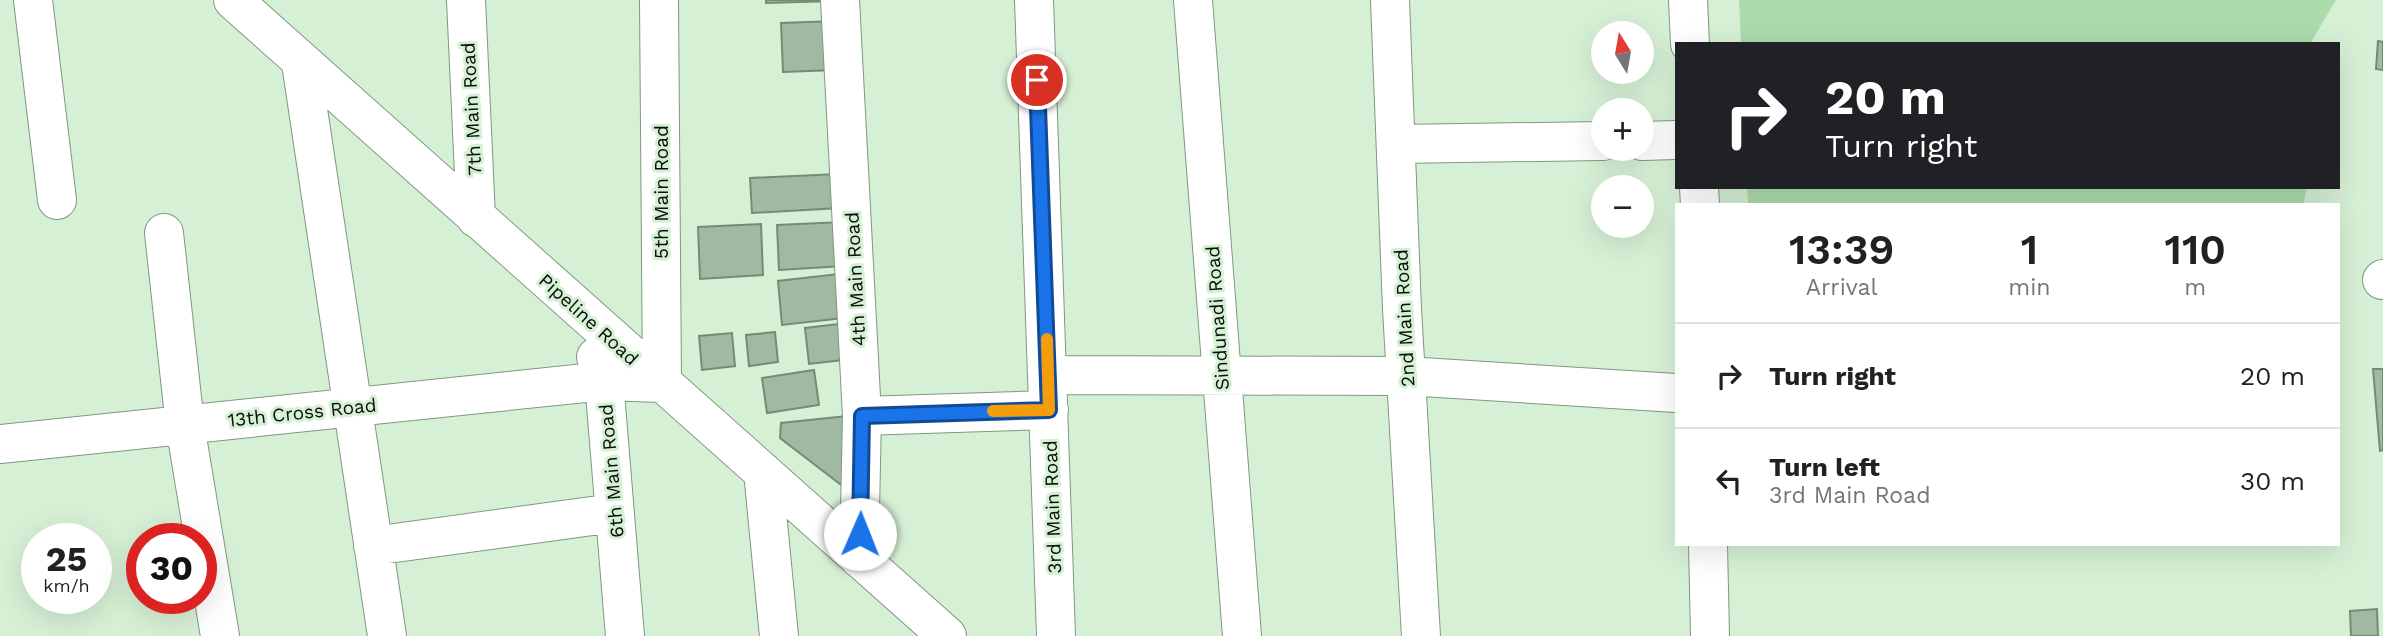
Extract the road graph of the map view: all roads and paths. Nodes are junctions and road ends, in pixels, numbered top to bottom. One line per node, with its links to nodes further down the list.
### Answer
1 (33, 0): 16 (street)
2 (233, 0): 11 (street, Pipeline Road)
3 (466, 0): 17 (street, 7th Main Road)
4 (660, 0): 23 (street, 5th Main Road)
5 (840, 0): 27 (street, 4th Main Road)
6 (1034, 0): 24 (street, 3rd Main Road)
7 (1193, 0): 20 (street, Sindunadi Road)
8 (1390, 0): 15 (street, 2nd Main Road)
9 (1688, 0): 10 (street)
10 (1690, 42)
11 (301, 63): 17 (street, Pipeline Road); 26 (street)
12 (1675, 140): 14 (street)
13 (1591, 141): 15 (street)
14 (1654, 141)
15 (1396, 144): 21 (street, 2nd Main Road)
16 (57, 200)
17 (476, 218): 19 (street, Pipeline Road)
18 (164, 233): 28 (street)
19 (579, 309): 22 (street, 6th Main Road); 23 (street, Pipeline Road)
20 (1222, 376): 21 (street); 24 (street); 41 (street, Sindunadi Road)
21 (1406, 376): 25 (street); 42 (street, 2nd Main Road)
22 (604, 381): 23 (street, 13th Cross Road); 26 (street, 13th Cross Road); 31 (street, 6th Main Road)
23 (662, 383): 30 (street, Pipeline Road)
24 (1049, 392): 27 (street); 40 (street, 3rd Main Road)
25 (1675, 393)
26 (354, 406): 28 (street, 13th Cross Road); 32 (street)
27 (862, 416): 34 (street, 4th Main Road)
28 (185, 425): 29 (street, 13th Cross Road); 35 (street)
29 (0, 444)
30 (763, 472): 34 (street, Pipeline Road); 38 (street)
31 (614, 513): 32 (street); 37 (street, 6th Main Road)
32 (373, 546): 36 (street)
33 (1708, 546): 43 (street)
34 (859, 558): 39 (street, Pipeline Road)
35 (220, 636)
36 (387, 636)
37 (625, 636)
38 (779, 636)
39 (947, 636)
40 (1056, 636)
41 (1242, 636)
42 (1420, 636)
43 (1710, 636)

